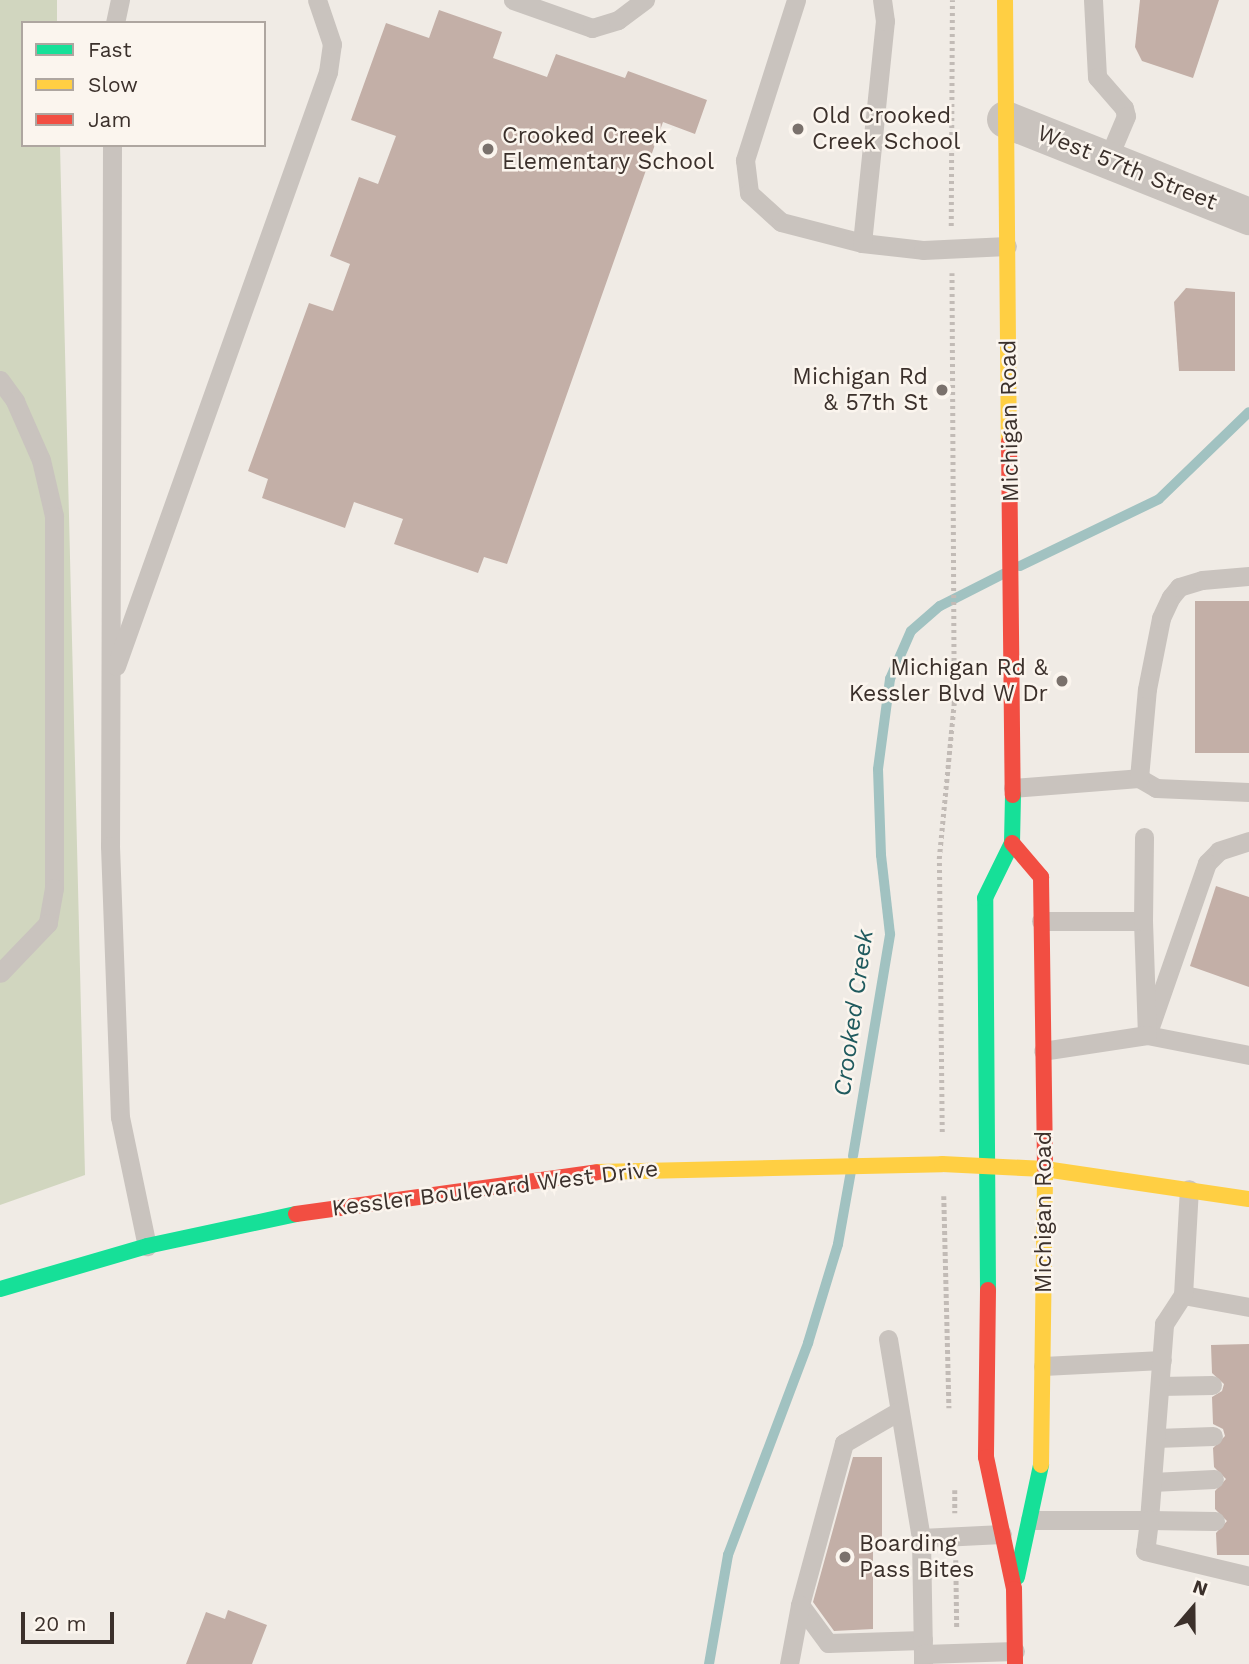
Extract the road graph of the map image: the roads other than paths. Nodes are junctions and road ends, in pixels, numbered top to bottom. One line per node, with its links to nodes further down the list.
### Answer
1 (120, 0): 9 (lane)
2 (317, 0): 18 (lane)
3 (513, 0): 4 (lane)
4 (645, 0)
5 (796, 0): 14 (lane)
6 (882, 0): 14 (lane)
7 (1005, 0): 10 (main road, Michigan Road)
8 (1093, 0): 12 (lane)
9 (116, 21)
10 (1005, 119): 12 (street, West 57th Street); 15 (main road, Michigan Road)
11 (112, 147): 18 (lane)
12 (1107, 161): 13 (street, West 57th Street)
13 (1249, 216)
14 (862, 243): 15 (lane)
15 (1007, 246): 20 (main road, Michigan Road)
16 (0, 380): 27 (lane)
17 (1249, 576): 19 (lane)
18 (111, 680): 35 (lane)
19 (1139, 778): 20 (lane); 21 (lane)
20 (1013, 788): 24 (main road, Michigan Road)
21 (1249, 792)
22 (1144, 837): 26 (lane)
23 (1249, 841): 28 (lane)
24 (1012, 842): 25 (main road, Michigan Road); 31 (main road, Michigan Road)
25 (1041, 921): 26 (lane); 29 (main road, Michigan Road)
26 (1143, 921): 28 (lane)
27 (0, 973)
28 (1147, 1035): 29 (lane); 30 (lane)
29 (1044, 1051): 32 (main road, Michigan Road)
30 (1249, 1055)
31 (990, 1167): 32 (main road, Kessler Boulevard West Drive); 35 (main road, Kessler Boulevard West Drive); 52 (main road, Michigan Road)
32 (1045, 1169): 33 (main road, Kessler Boulevard West Drive); 41 (main road, Michigan Road)
33 (1189, 1189): 34 (main road, Kessler Boulevard West Drive); 37 (lane)
34 (1249, 1199)
35 (147, 1246): 36 (main road, Kessler Boulevard West Drive)
36 (0, 1289)
37 (1182, 1296): 38 (lane); 40 (lane)
38 (1249, 1307)
39 (888, 1339): 44 (lane)
40 (1162, 1360): 41 (lane); 43 (lane)
41 (1043, 1366): 49 (main road, Michigan Road)
42 (1212, 1385): 43 (lane)
43 (1160, 1386): 46 (lane)
44 (900, 1410): 53 (lane); 56 (lane)
45 (1213, 1436): 46 (lane)
46 (1156, 1438): 48 (lane)
47 (1214, 1479): 48 (lane)
48 (1152, 1482): 50 (lane)
49 (1030, 1520): 50 (lane); 55 (main road, Michigan Road)
50 (1149, 1520): 51 (lane); 54 (lane)
51 (1215, 1521)
52 (1002, 1534): 53 (lane); 55 (main road, Michigan Road)
53 (921, 1538): 57 (lane)
54 (1249, 1576)
55 (1014, 1589): 58 (main road, Michigan Road)
56 (800, 1605): 57 (lane); 59 (lane)
57 (923, 1653): 58 (lane)
58 (1014, 1657)
59 (789, 1664)

